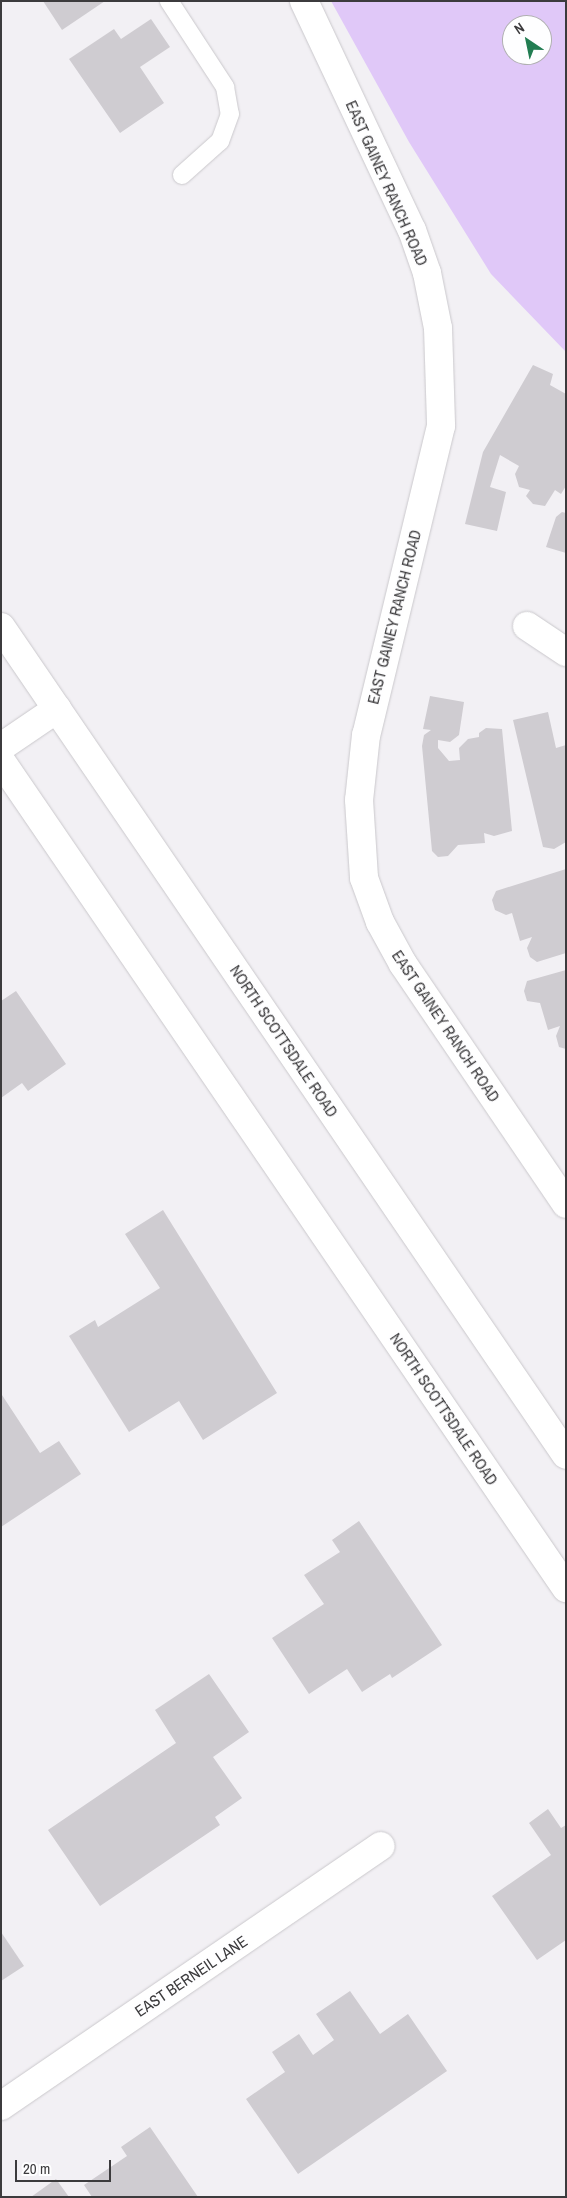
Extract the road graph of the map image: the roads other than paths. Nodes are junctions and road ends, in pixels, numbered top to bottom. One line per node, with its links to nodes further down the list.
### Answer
1 (169, 1): 3 (lane)
2 (304, 1): 10 (main road, EAST GAINEY RANCH ROAD)
3 (182, 175)
4 (527, 626): 6 (main road)
5 (1, 627): 7 (main road, NORTH SCOTTSDALE ROAD)
6 (566, 652)
7 (57, 709): 8 (main road); 11 (main road, NORTH SCOTTSDALE ROAD)
8 (1, 747)
9 (1, 761): 12 (main road, NORTH SCOTTSDALE ROAD)
10 (566, 1204)
11 (566, 1455)
12 (566, 1588)
13 (381, 1846): 14 (main road, EAST BERNEIL LANE)
14 (1, 2106)

